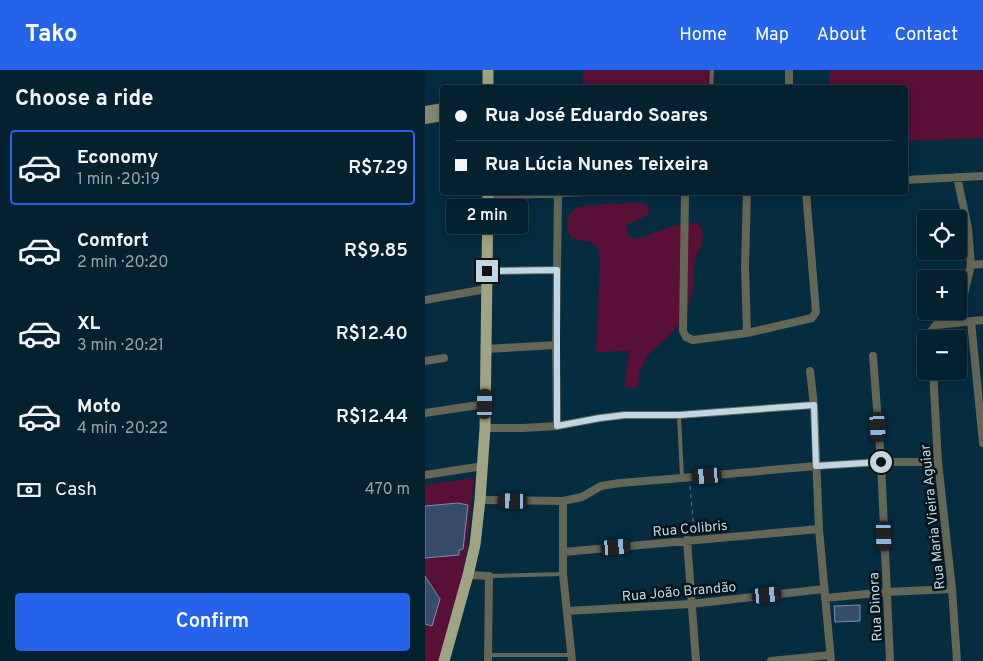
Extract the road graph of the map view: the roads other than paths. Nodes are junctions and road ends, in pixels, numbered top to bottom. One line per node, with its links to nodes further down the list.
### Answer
1 (488, 70): 4 (main road)
2 (712, 70): 5 (lane)
3 (789, 70): 6 (street)
4 (488, 85)
5 (711, 85)
6 (789, 85)
7 (440, 108): 8 (street)
8 (425, 111)
9 (440, 116): 10 (street)
10 (425, 119)
11 (983, 176): 12 (street)
12 (957, 177): 13 (street); 20 (street)
13 (908, 180)
14 (489, 195): 22 (main road)
15 (558, 195): 21 (street)
16 (685, 195): 29 (street)
17 (747, 195): 29 (street)
18 (806, 195): 29 (street)
19 (983, 264): 20 (street)
20 (971, 265): 27 (street)
21 (557, 270): 22 (street); 30 (street)
22 (487, 271): 23 (main road)
23 (486, 289): 24 (street); 31 (main road)
24 (425, 300)
25 (983, 320): 26 (street)
26 (971, 321): 27 (street); 43 (street)
27 (957, 323): 28 (street)
28 (932, 330)
29 (747, 333)
30 (556, 345): 31 (street); 41 (street)
31 (486, 349): 37 (main road)
32 (873, 356): 44 (street, Rua Dinora)
33 (444, 358): 34 (street)
34 (425, 361)
35 (811, 371): 38 (street)
36 (934, 380): 45 (street, Rua Maria Vieira Aguiar)
37 (485, 404): 39 (street); 42 (main road)
38 (814, 405): 40 (street); 47 (street)
39 (425, 413)
40 (679, 415): 41 (street); 49 (lane)
41 (557, 426): 42 (street)
42 (485, 428): 46 (main road)
43 (983, 443)
44 (881, 462): 45 (street); 47 (street); 60 (street, Rua Dinora)
45 (939, 462): 59 (street, Rua Maria Vieira Aguiar)
46 (483, 466): 48 (street); 50 (main road)
47 (816, 466): 49 (street); 52 (street)
48 (425, 475)
49 (685, 478): 51 (street)
50 (480, 500): 51 (street); 56 (main road)
51 (563, 501): 54 (street)
52 (819, 529): 53 (street, Rua Colibris); 58 (street)
53 (691, 540): 54 (street, Rua Colibris); 62 (street)
54 (563, 552): 55 (street)
55 (563, 574): 57 (lane); 63 (street)
56 (468, 575): 57 (street); 67 (main road)
57 (489, 576): 64 (street)
58 (824, 589): 61 (street); 62 (street, Rua João Brandão)
59 (952, 589): 60 (street); 71 (street, Rua Maria Vieira Aguiar)
60 (887, 592): 61 (street); 70 (street, Rua Dinora)
61 (825, 598): 66 (street)
62 (691, 604): 63 (street, Rua João Brandão); 68 (street)
63 (567, 611): 65 (street)
64 (488, 658): 65 (lane)
65 (572, 658)
66 (831, 658): 69 (street)
67 (444, 661)
68 (696, 661)
69 (771, 661)
70 (890, 661)
71 (957, 661)

